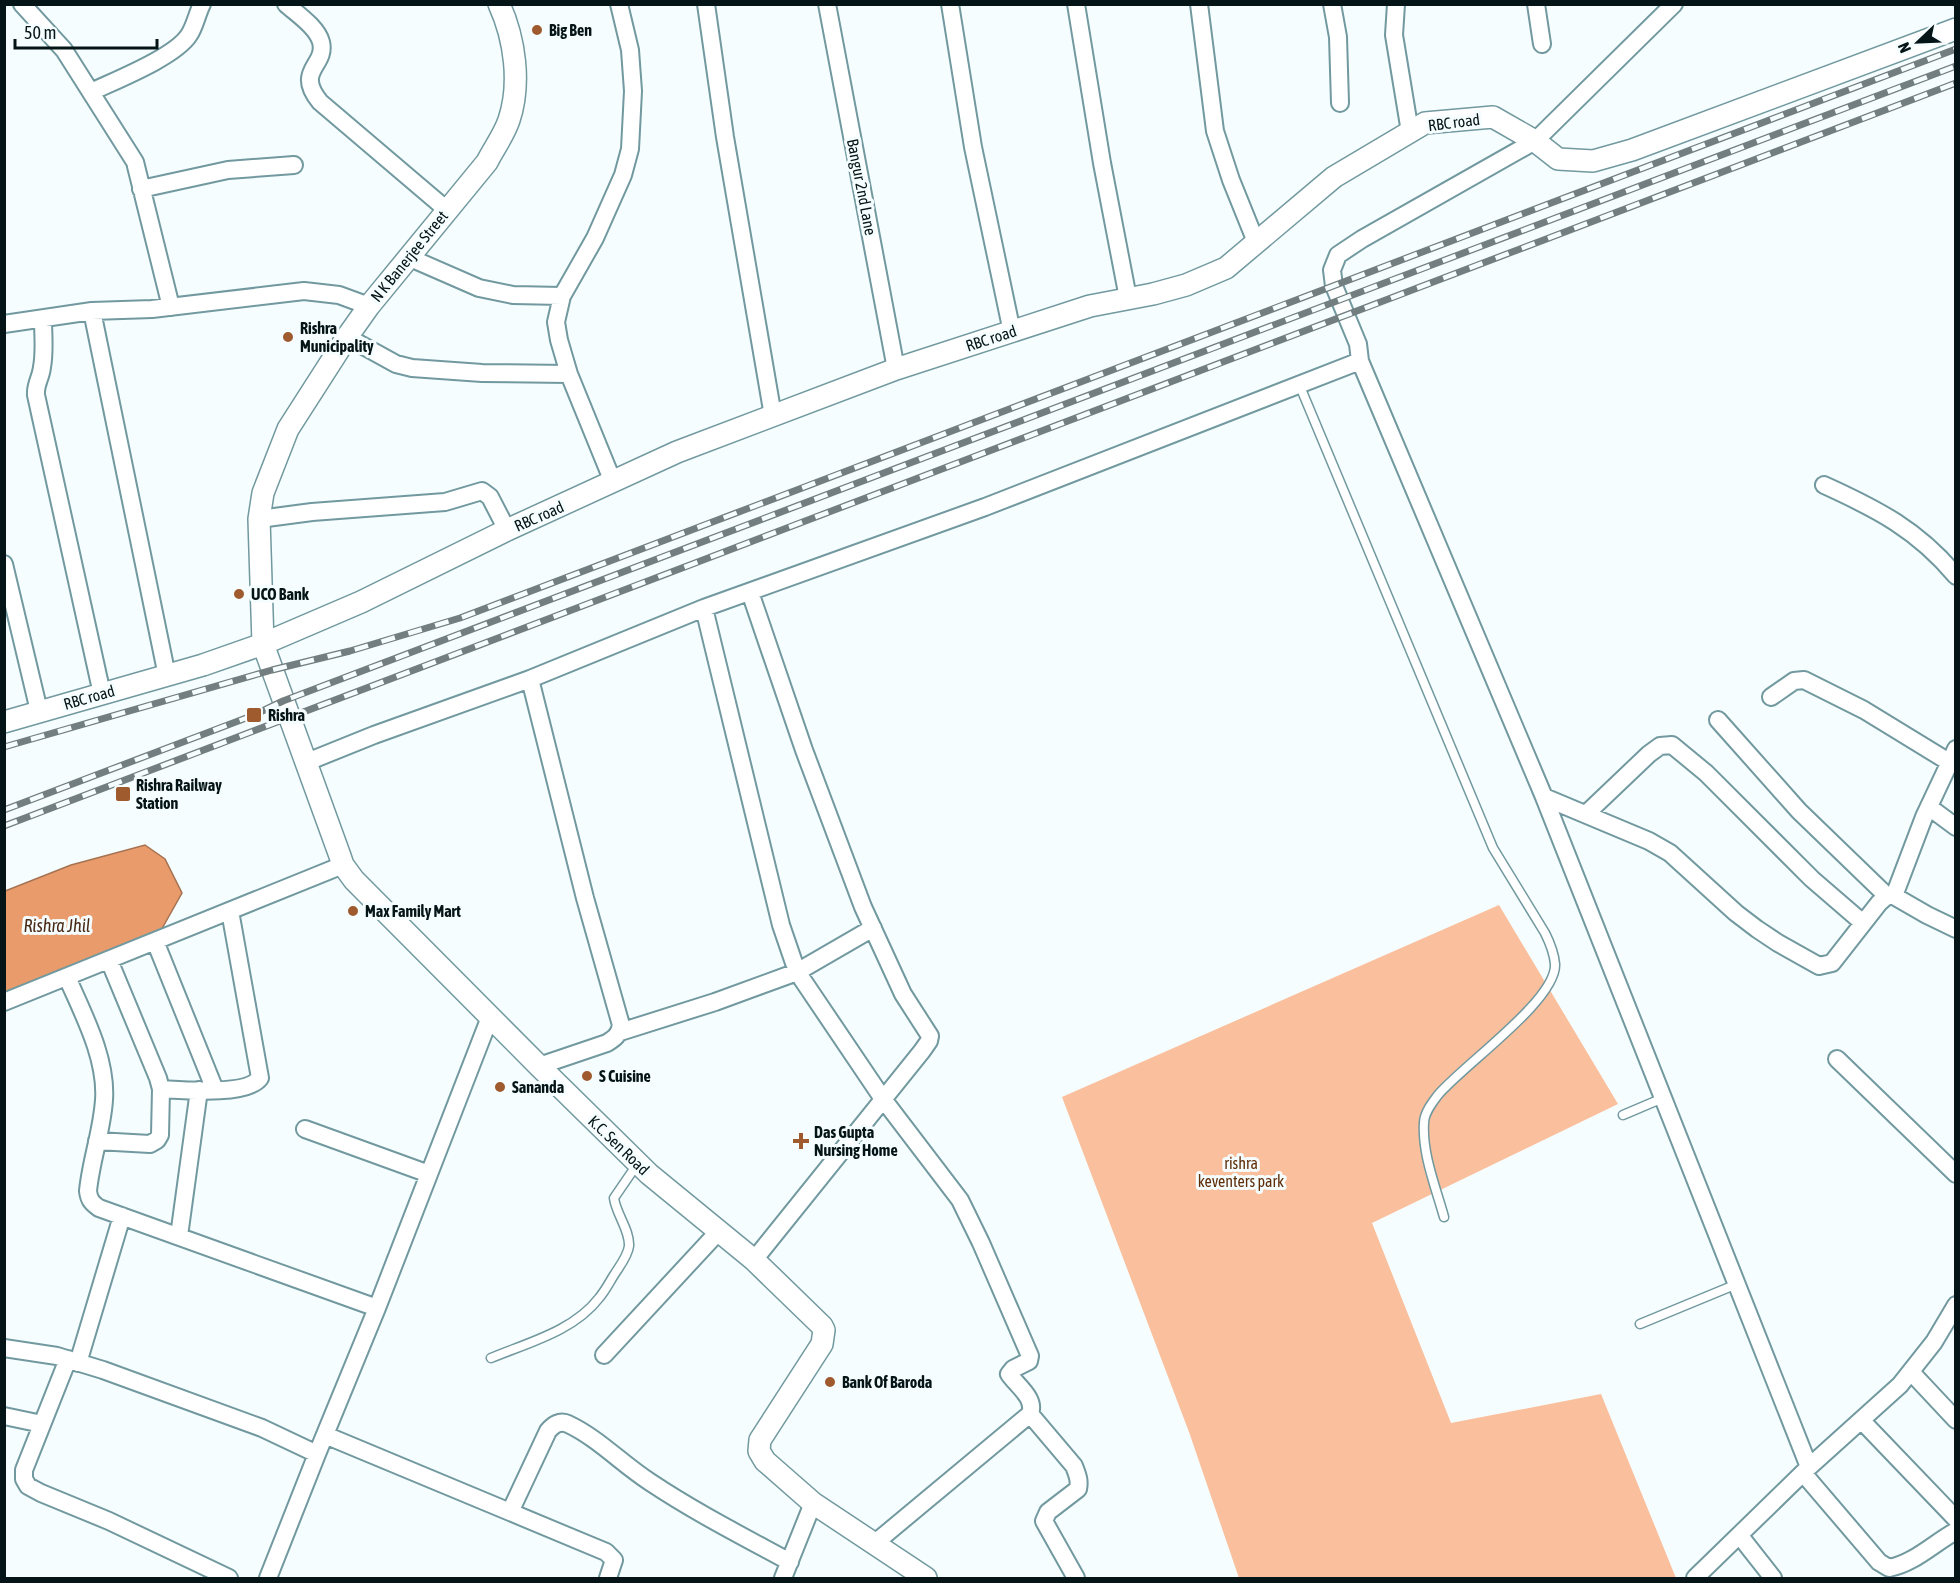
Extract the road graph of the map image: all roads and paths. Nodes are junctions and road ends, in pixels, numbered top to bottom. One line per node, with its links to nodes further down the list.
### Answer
1 (22, 4): 17 (street)
2 (202, 4): 17 (street)
3 (286, 4): 23 (street)
4 (619, 4): 26 (street)
5 (706, 4): 39 (street)
6 (827, 4): 36 (street, Bangur 2nd Lane)
7 (950, 4): 33 (street)
8 (1076, 4): 27 (street)
9 (1199, 4): 24 (street)
10 (1332, 4): 18 (street)
11 (1396, 4): 19 (street)
12 (1536, 4): 16 (street)
13 (1674, 4): 20 (street)
14 (504, 5): 23 (street, N K Banerjee Street)
15 (1956, 29): 20 (street, RBC road)
16 (1542, 44)
17 (91, 92): 22 (street)
18 (1340, 103)
19 (1410, 132): 20 (street, RBC road); 24 (street, RBC road)
20 (1535, 141): 35 (street)
21 (294, 165): 22 (street)
22 (141, 189): 29 (street)
23 (447, 210): 25 (street, N K Banerjee Street)
24 (1256, 242): 27 (street, RBC road)
25 (408, 257): 26 (street); 28 (street, N K Banerjee Street)
26 (562, 296): 37 (street)
27 (1128, 298): 33 (street, RBC road)
28 (369, 306): 29 (street); 34 (street, N K Banerjee Street)
29 (171, 307): 30 (street)
30 (92, 311): 31 (street); 49 (street)
31 (44, 319): 32 (street); 51 (street)
32 (4, 324)
33 (1012, 332): 36 (street, RBC road)
34 (347, 337): 37 (street); 42 (street, N K Banerjee Street)
35 (1360, 360): 38 (street); 58 (street)
36 (896, 369): 39 (street, RBC road)
37 (569, 374): 40 (street)
38 (1299, 384): 46 (street); 88 (lane)
39 (772, 416): 40 (street, RBC road)
40 (613, 482): 43 (street, RBC road)
41 (1824, 485): 45 (street)
42 (259, 519): 43 (street); 48 (street, N K Banerjee Street)
43 (507, 530): 48 (street, RBC road)
44 (4, 564): 53 (street)
45 (1956, 576)
46 (750, 592): 47 (street); 66 (street)
47 (704, 608): 50 (street); 70 (street)
48 (263, 644): 49 (street, RBC road); 57 (street, K.C. Sen Road)
49 (167, 676): 51 (street, RBC road)
50 (530, 679): 57 (street); 74 (street)
51 (102, 694): 53 (street, RBC road)
52 (1771, 697): 56 (street)
53 (39, 711): 55 (street, RBC road)
54 (1718, 720): 63 (street)
55 (4, 722)
56 (1953, 755): 59 (street)
57 (307, 762): 62 (street, K.C. Sen Road)
58 (1544, 797): 60 (street); 79 (street)
59 (1929, 807): 61 (street); 63 (street)
60 (1586, 814): 65 (street); 65 (street)
61 (1956, 827)
62 (343, 865): 64 (street); 73 (street, K.C. Sen Road)
63 (1890, 896): 65 (street); 67 (street)
64 (230, 911): 68 (street); 78 (street)
65 (1863, 923)
66 (873, 928): 70 (street); 80 (street)
67 (1956, 929)
68 (155, 941): 69 (street); 78 (street)
69 (109, 960): 71 (street); 77 (street)
70 (797, 972): 74 (street); 80 (street)
71 (67, 977): 72 (street); 83 (street)
72 (4, 1002)
73 (490, 1017): 76 (street, K.C. Sen Road); 85 (street)
74 (620, 1032): 76 (street)
75 (1838, 1059): 86 (street)
76 (539, 1066): 84 (street, K.C. Sen Road)
77 (160, 1089): 78 (street); 83 (street)
78 (207, 1090): 90 (street)
79 (1663, 1098): 81 (lane); 92 (street)
80 (883, 1099): 91 (street); 101 (street)
81 (1623, 1115)
82 (305, 1129): 85 (street)
83 (97, 1141): 87 (street)
84 (638, 1163): 89 (street, K.C. Sen Road); 98 (lane)
85 (429, 1174): 94 (street)
86 (1956, 1174)
87 (122, 1216): 90 (street); 99 (street)
88 (1444, 1217)
89 (719, 1231): 91 (street, K.C. Sen Road); 97 (street)
90 (179, 1236): 94 (street)
91 (754, 1260): 109 (street, K.C. Sen Road)
92 (1737, 1284): 95 (lane); 108 (street)
93 (1956, 1305): 100 (street)
94 (377, 1308): 106 (street)
95 (1640, 1324)
96 (4, 1348): 99 (street)
97 (604, 1355)
98 (491, 1358)
99 (73, 1361): 105 (street); 107 (street)
100 (1911, 1372): 103 (street); 104 (street)
101 (1030, 1414): 114 (street); 122 (street)
102 (4, 1416): 105 (street)
103 (1956, 1420)
104 (1862, 1421): 108 (street); 111 (street)
105 (42, 1424): 117 (street)
106 (325, 1435): 107 (street); 110 (street)
107 (317, 1454): 118 (street)
108 (1806, 1470): 113 (street); 116 (street)
109 (813, 1503): 114 (street, K.C. Sen Road); 115 (street)
110 (510, 1512): 115 (street); 119 (street)
111 (1956, 1519)
112 (1956, 1531): 116 (street)
113 (1740, 1536): 123 (street); 124 (street)
114 (875, 1543): 121 (street, K.C. Sen Road)
115 (790, 1562): 120 (street)
116 (1891, 1573)
117 (229, 1578)
118 (268, 1578)
119 (608, 1578)
120 (783, 1578)
121 (926, 1578)
122 (1076, 1578)
123 (1695, 1578)
124 (1773, 1578)

